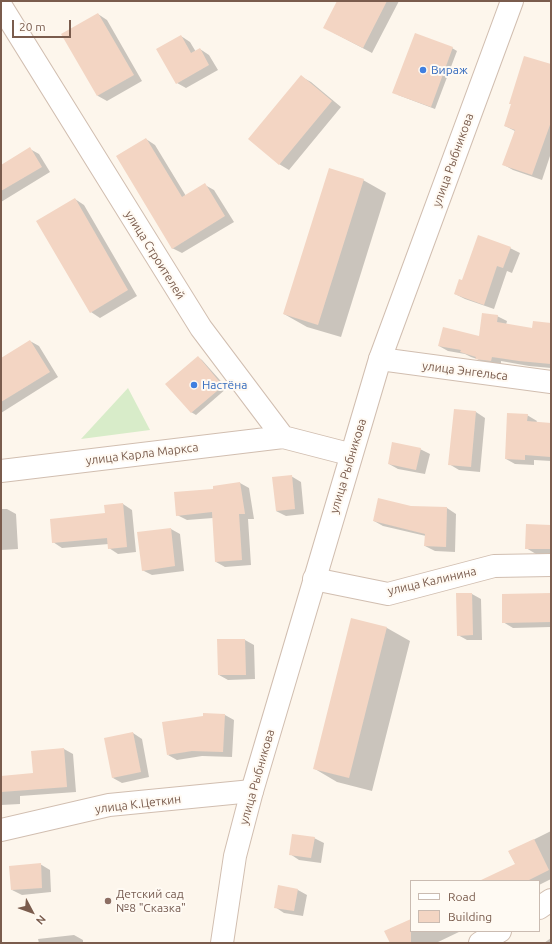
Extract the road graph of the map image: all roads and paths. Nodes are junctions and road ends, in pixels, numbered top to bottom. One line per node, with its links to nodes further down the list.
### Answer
1 (512, 1): 3 (street, улица Рыбникова)
2 (1, 6): 5 (street, улица Строителей)
3 (380, 360): 4 (street, улица Энгельса); 6 (street, улица Рыбникова)
4 (551, 382)
5 (283, 437): 6 (street); 7 (street, улица Карла Маркса)
6 (351, 455): 9 (street, улица Рыбникова)
7 (1, 471)
8 (551, 565): 9 (street, улица Калинина)
9 (314, 579): 10 (street, улица Рыбникова)
10 (252, 792): 11 (street, улица К.Цеткин); 15 (street, улица Рыбникова)
11 (1, 830)
12 (551, 900): 13 (street)
13 (540, 907)
14 (498, 932): 16 (street)
15 (222, 943)
16 (480, 943)

